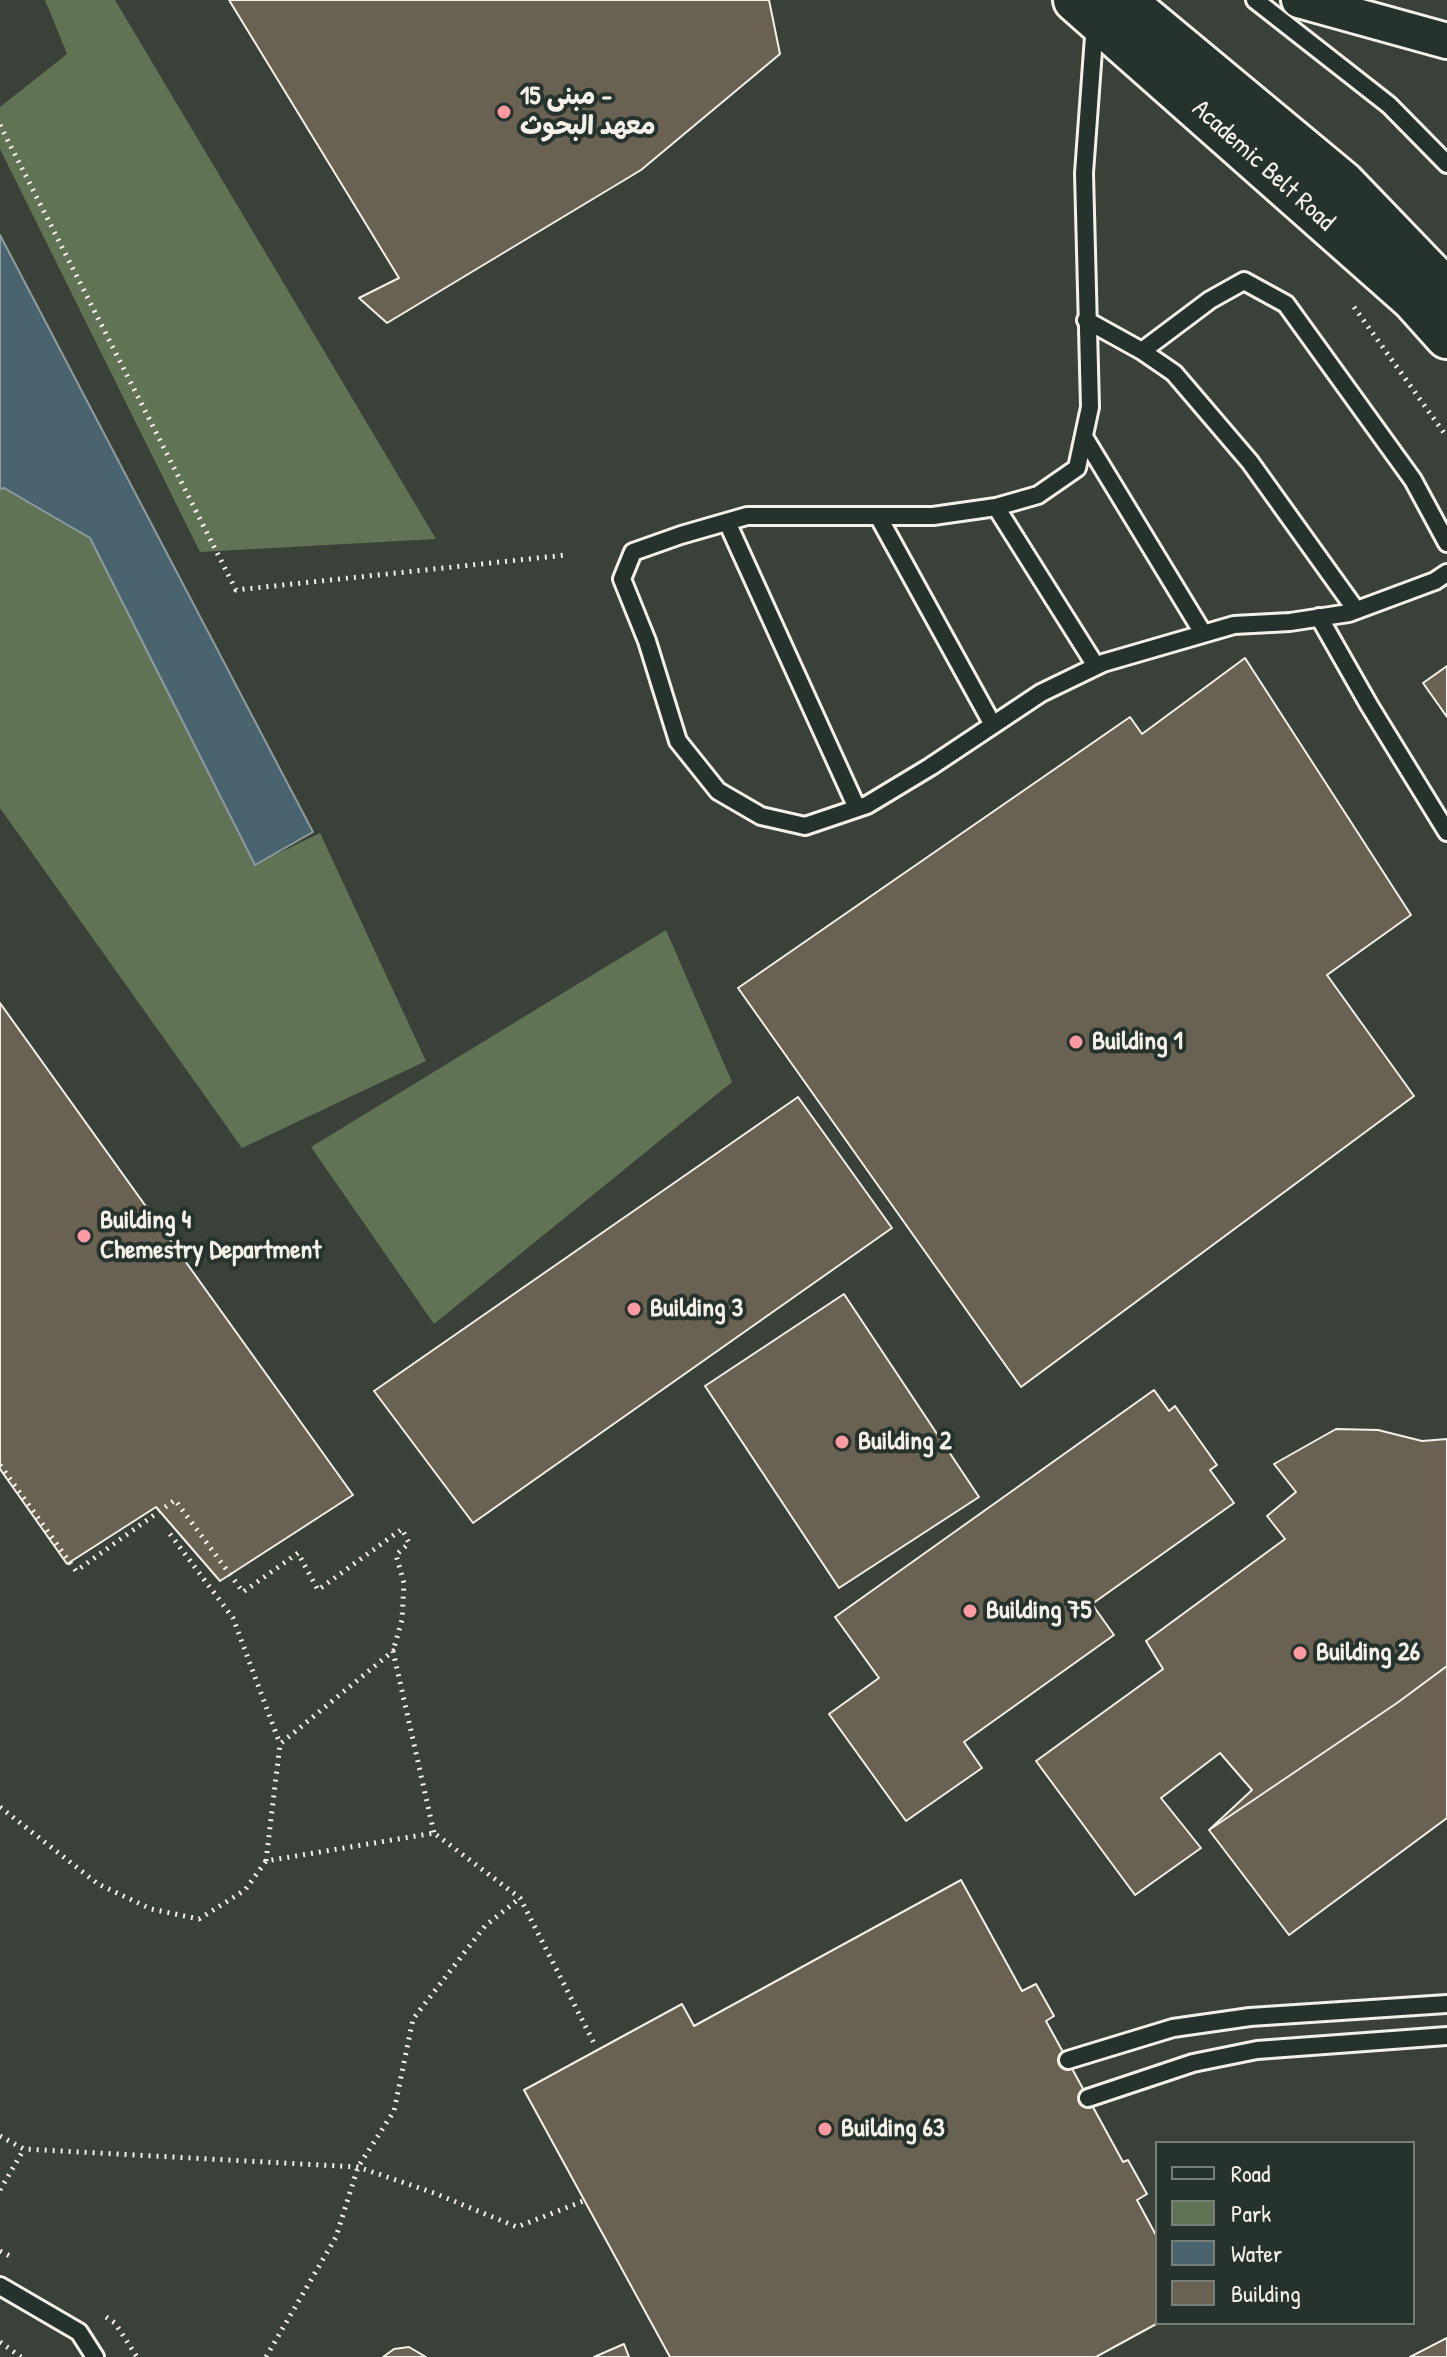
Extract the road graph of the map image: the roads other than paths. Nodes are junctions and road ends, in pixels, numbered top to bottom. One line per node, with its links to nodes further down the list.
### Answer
1 (1255, 0): 5 (lane)
2 (1299, 0): 4 (street)
3 (1098, 6): 6 (street, Academic Belt Road); 7 (lane); 8 (street, Academic Belt Road)
4 (1447, 41)
5 (1447, 164)
6 (1447, 291)
7 (1086, 320): 9 (lane); 10 (lane)
8 (1447, 337)
9 (1142, 351): 14 (lane); 16 (lane)
10 (1084, 437): 11 (lane); 18 (lane)
11 (996, 507): 12 (lane); 19 (lane)
12 (878, 516): 13 (lane); 20 (lane)
13 (727, 522): 21 (lane); 21 (lane)
14 (1447, 543)
15 (1447, 573): 16 (lane)
16 (1356, 610): 17 (lane)
17 (1319, 617): 18 (lane); 22 (lane)
18 (1203, 633): 19 (lane)
19 (1096, 666): 20 (lane)
20 (993, 725): 21 (lane)
21 (857, 808)
22 (1447, 832)
23 (1447, 2004): 25 (lane)
24 (1447, 2036): 26 (lane)
25 (1068, 2060)
26 (1088, 2098)
27 (0, 2286): 28 (lane)
28 (95, 2357)

